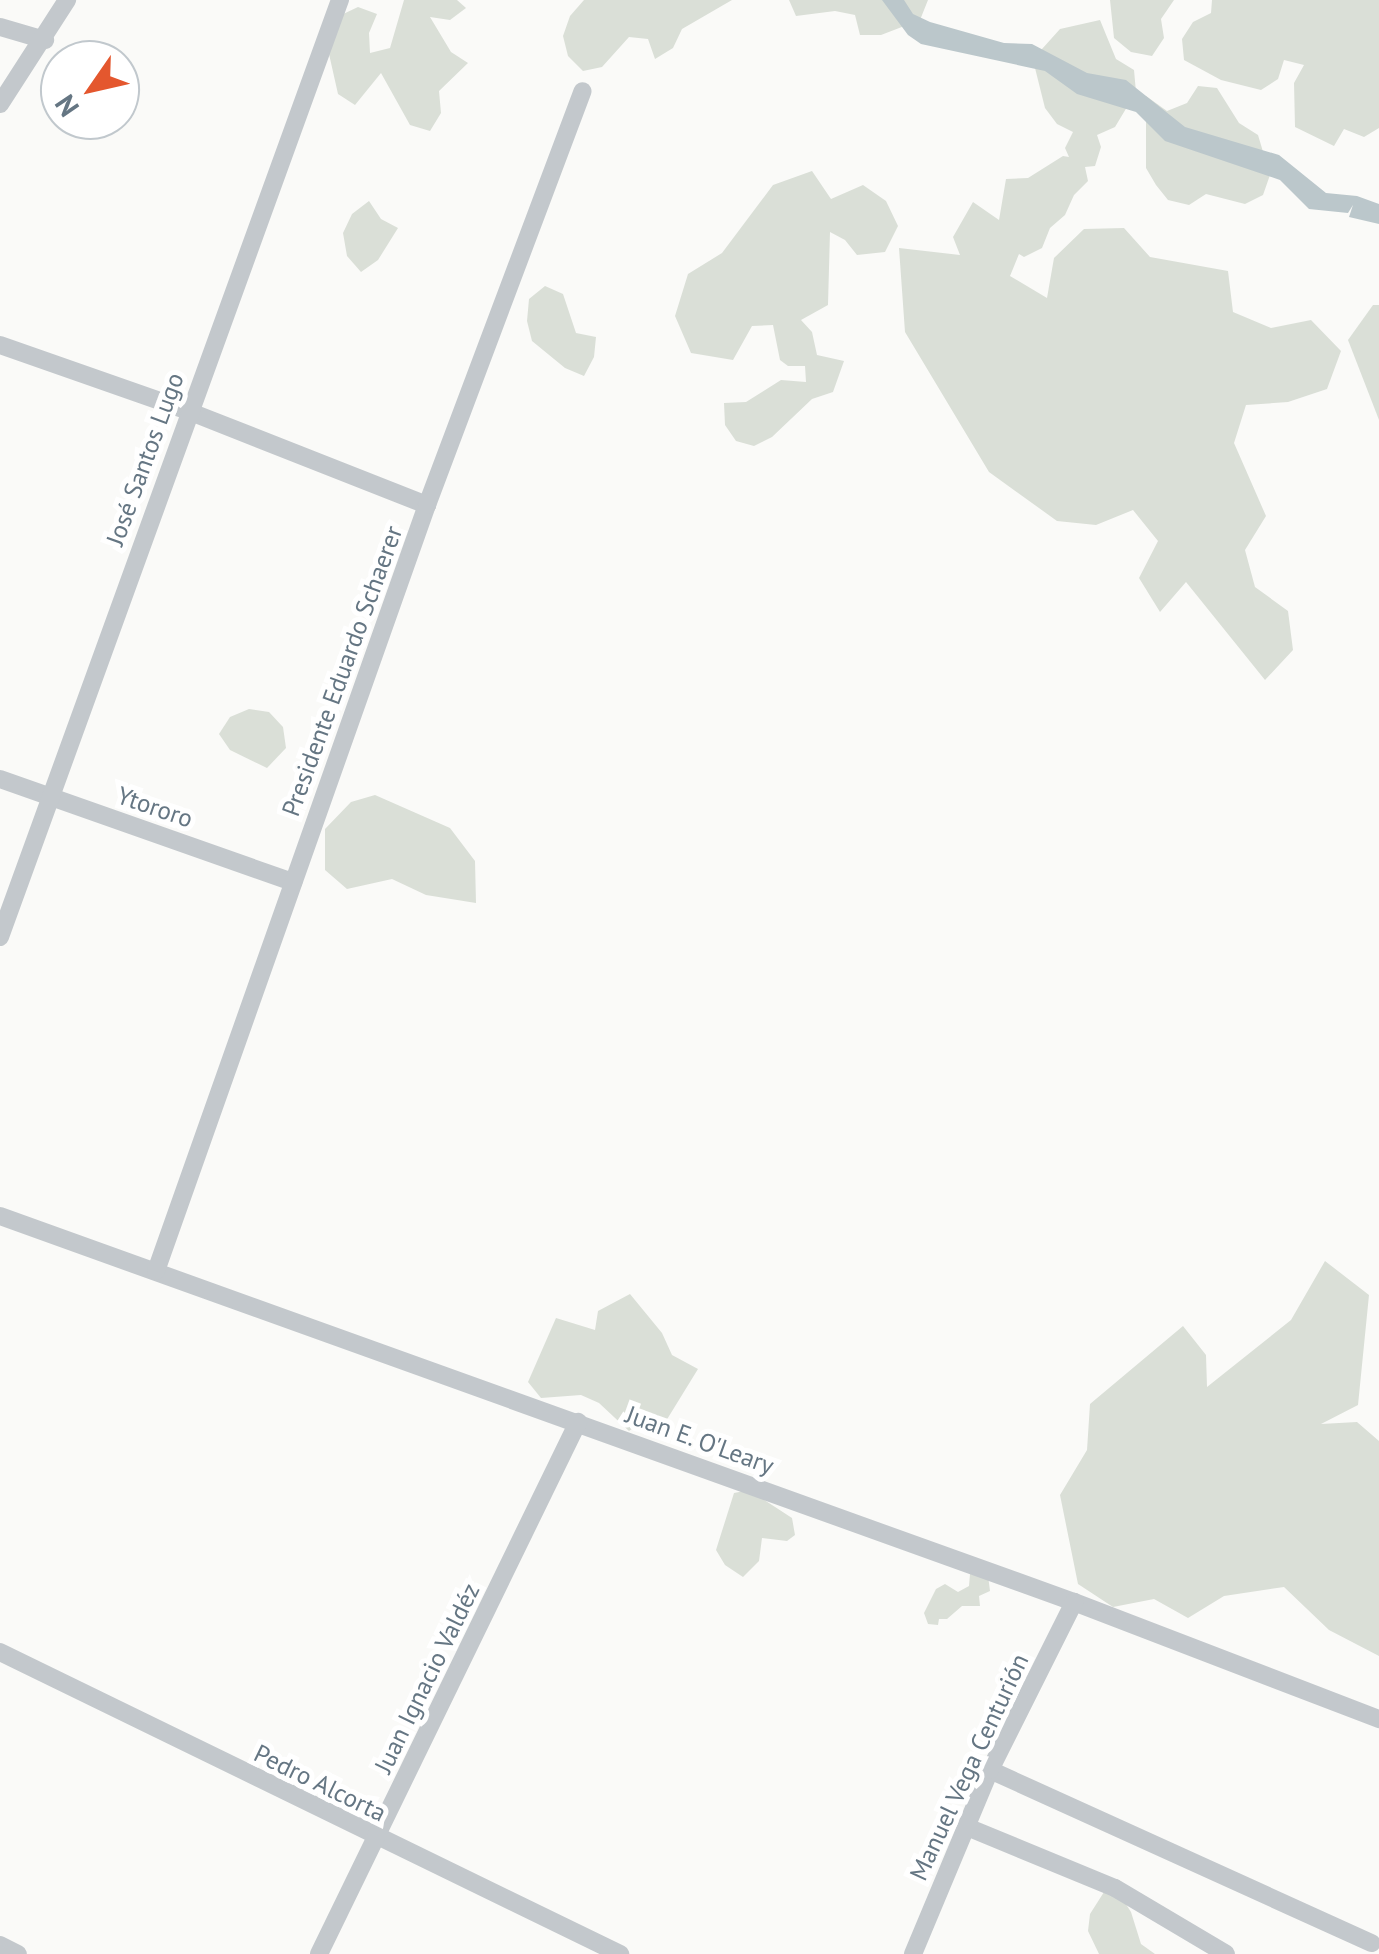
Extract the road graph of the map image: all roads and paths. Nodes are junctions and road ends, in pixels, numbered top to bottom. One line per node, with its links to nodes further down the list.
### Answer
1 (66, 0): 4 (street)
2 (340, 0): 9 (street, José Santos Lugo)
3 (0, 27): 4 (street)
4 (45, 40)
5 (40, 45): 7 (street)
6 (584, 91): 10 (street, Presidente Eduardo Schaerer)
7 (0, 104)
8 (0, 345): 9 (street)
9 (188, 411): 10 (street); 12 (street, José Santos Lugo)
10 (427, 505): 13 (street, Presidente Eduardo Schaerer)
11 (0, 778): 12 (street, Ytororo)
12 (51, 796): 13 (street, Ytororo); 14 (street, José Santos Lugo)
13 (293, 882): 16 (street, Presidente Eduardo Schaerer)
14 (0, 937)
15 (0, 1216): 16 (street, Juan E. O'Leary)
16 (156, 1271): 17 (street, Juan E. O'Leary)
17 (578, 1422): 18 (street, Juan E. O'Leary); 23 (street, Juan Ignacio Valdéz)
18 (1074, 1602): 20 (street, Juan E. O'Leary); 21 (street, Manuel Vega Centurión)
19 (0, 1652): 23 (street, Pedro Alcorta)
20 (1379, 1719)
21 (990, 1770): 22 (street, Manuel Vega Centurión); 24 (street)
22 (966, 1827): 29 (street, Manuel Vega Centurión); 30 (street)
23 (377, 1839): 27 (street, Juan Ignacio Valdéz); 28 (street, Pedro Alcorta)
24 (1372, 1942)
25 (0, 1945): 26 (street)
26 (18, 1954)
27 (320, 1954)
28 (620, 1954)
29 (913, 1954)
30 (1226, 1954)

